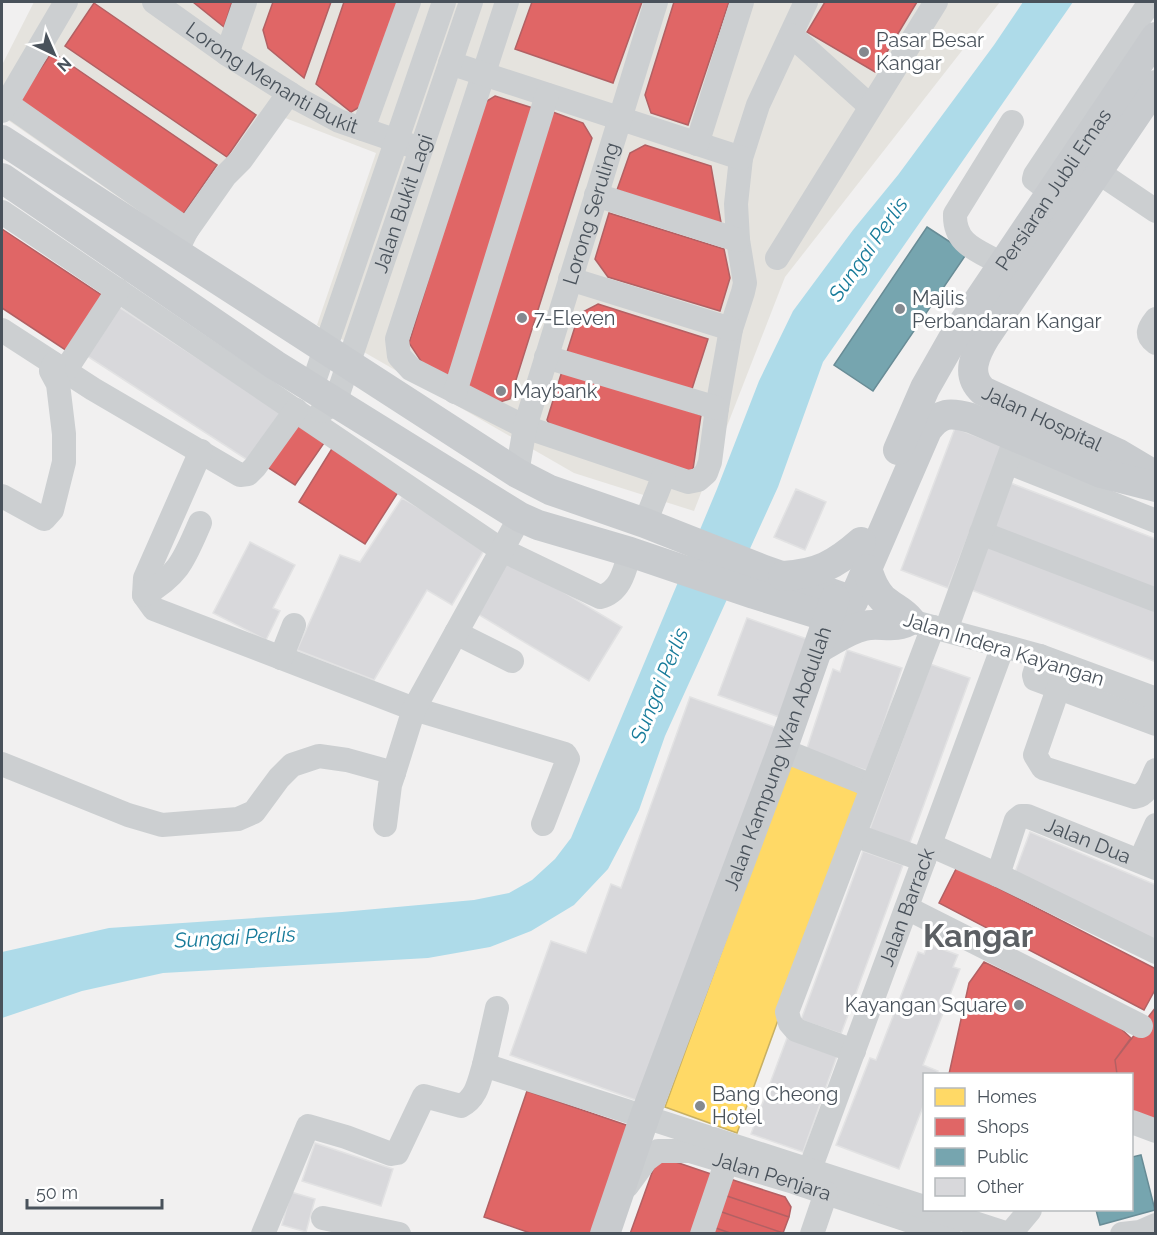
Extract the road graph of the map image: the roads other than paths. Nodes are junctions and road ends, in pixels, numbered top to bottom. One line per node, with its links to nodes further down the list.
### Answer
1 (66, 2): 22 (street)
2 (245, 2): 15 (street)
3 (409, 2): 25 (street)
4 (444, 2): 27 (street, Jalan Bukit Lagi)
5 (471, 2): 16 (street, Jalan Bukit Lagi)
6 (507, 2): 17 (street)
7 (656, 2): 23 (street, Lorong Seruling)
8 (742, 2): 28 (street)
9 (806, 2): 13 (street)
10 (936, 2): 21 (street)
11 (1150, 2): 33 (street)
12 (166, 5): 15 (street, Lorong Menanti Bukit)
13 (791, 35): 21 (street); 30 (street)
14 (1155, 37): 33 (main road, Persiaran Jubli Emas)
15 (227, 54): 19 (street, Lorong Menanti Bukit)
16 (450, 63): 17 (street); 29 (street, Jalan Bukit Lagi)
17 (483, 73): 20 (street); 53 (street)
18 (1155, 85): 31 (main road, Persiaran Jubli Emas)
19 (289, 93): 25 (street, Lorong Menanti Bukit); 38 (street)
20 (548, 95): 23 (street); 53 (street)
21 (870, 106): 39 (street)
22 (4, 107): 38 (street)
23 (620, 119): 28 (street); 34 (street, Lorong Seruling)
24 (1012, 122): 40 (street)
25 (363, 129): 27 (street, Lorong Menanti Bukit)
26 (2, 140): 38 (main road)
27 (397, 140): 29 (street, Lorong Menanti Bukit); 48 (street, Jalan Bukit Lagi)
28 (697, 144): 30 (street)
29 (421, 149): 48 (street, Jalan Bukit Lagi)
30 (741, 158): 37 (street)
31 (1098, 172): 35 (street); 40 (main road, Persiaran Jubli Emas)
32 (2, 178): 42 (main road)
33 (1051, 192): 40 (main road, Persiaran Jubli Emas)
34 (596, 195): 37 (street); 41 (street, Lorong Seruling)
35 (1155, 211)
36 (2, 212): 42 (street)
37 (738, 240): 44 (street)
38 (181, 241): 48 (main road)
39 (777, 258)
40 (1014, 270): 46 (main road, Persiaran Jubli Emas); 50 (main road, Persiaran Jubli Emas)
41 (570, 279): 44 (street); 49 (street, Lorong Seruling)
42 (131, 288): 51 (street); 54 (main road)
43 (1155, 319): 47 (street)
44 (731, 329): 56 (street)
45 (2, 330): 51 (street)
46 (986, 336): 52 (main road, Jalan Hospital)
47 (1155, 343)
48 (337, 356): 54 (street, Jalan Bukit Lagi); 61 (main road)
49 (546, 357): 56 (street); 58 (street, Lorong Seruling)
50 (939, 365): 55 (main road); 57 (main road, Persiaran Jubli Emas)
51 (60, 368): 60 (street); 65 (street)
52 (983, 391): 55 (main road); 63 (main road, Jalan Hospital)
53 (455, 392): 58 (street)
54 (314, 400): 60 (street, Jalan Bukit Lagi); 66 (main road); 71 (street)
55 (962, 407): 57 (main road); 59 (main road); 74 (main road)
56 (717, 408): 62 (street)
57 (914, 413): 74 (main road, Jalan Kampung Wan Abdullah)
58 (525, 427): 61 (street, Lorong Seruling); 62 (street)
59 (1011, 449): 64 (main road); 67 (street); 70 (street)
60 (201, 451): 76 (street)
61 (517, 473): 69 (main road)
62 (664, 475): 69 (street)
63 (1155, 476)
64 (1155, 488)
65 (2, 496)
66 (520, 517): 71 (street); 73 (main road)
67 (1155, 521)
68 (200, 523): 76 (street)
69 (645, 523): 72 (main road)
70 (981, 533): 77 (street); 80 (street)
71 (500, 549): 73 (street); 81 (street)
72 (672, 550): 73 (main road); 75 (main road)
73 (630, 552)
74 (864, 555): 75 (main road); 78 (main road, Jalan Kampung Wan Abdullah); 80 (main road)
75 (766, 580): 78 (main road)
76 (144, 595): 85 (street)
77 (1155, 600)
78 (839, 604): 80 (street, Jalan Indera Kayangan); 83 (main road, Jalan Kampung Wan Abdullah)
79 (294, 625): 85 (street)
80 (930, 626): 82 (street, Jalan Indera Kayangan); 83 (main road); 95 (street)
81 (456, 633): 86 (street); 89 (street)
82 (1004, 646): 84 (street, Jalan Indera Kayangan); 100 (street, Jalan Barrack)
83 (816, 650): 91 (main road, Jalan Kampung Wan Abdullah)
84 (1040, 656): 87 (street); 88 (street, Jalan Indera Kayangan)
85 (281, 658): 89 (street)
86 (512, 661)
87 (1058, 689): 90 (street); 93 (street)
88 (1155, 699)
89 (414, 709): 94 (street); 96 (street)
90 (1155, 724)
91 (782, 750): 95 (street); 109 (main road, Jalan Kampung Wan Abdullah)
92 (2, 764): 94 (street)
93 (1155, 770)
94 (394, 773): 97 (street)
95 (872, 786): 99 (street)
96 (543, 824)
97 (384, 825)
98 (1155, 825): 101 (street)
99 (854, 835): 100 (street); 107 (street)
100 (927, 853): 102 (street); 103 (street, Jalan Barrack)
101 (1148, 865): 102 (street, Jalan Dua)
102 (998, 876): 104 (street)
103 (907, 908): 106 (street); 107 (street, Jalan Barrack)
104 (1155, 952)
105 (497, 1008): 108 (street)
106 (1141, 1026)
107 (854, 1051): 112 (street, Jalan Barrack)
108 (484, 1065): 109 (street, Jalan Penjara); 120 (street)
109 (645, 1116): 112 (street, Jalan Penjara); 115 (main road, Jalan Kampung Wan Abdullah)
110 (1133, 1123): 111 (street)
111 (1155, 1131)
112 (810, 1169): 118 (street, Jalan Penjara)
113 (723, 1172): 123 (street)
114 (826, 1193): 115 (street, Jalan Penjara); 118 (street, Jalan Penjara); 124 (street)
115 (616, 1203): 122 (main road, Jalan Kampung Wan Abdullah)
116 (1028, 1211): 125 (street)
117 (323, 1218): 121 (street)
118 (934, 1222): 125 (street, Jalan Penjara)
119 (1155, 1225): 126 (street)
120 (263, 1233)
121 (399, 1233)
122 (605, 1233)
123 (702, 1233)
124 (812, 1233)
125 (1009, 1233)
126 (1122, 1233)

